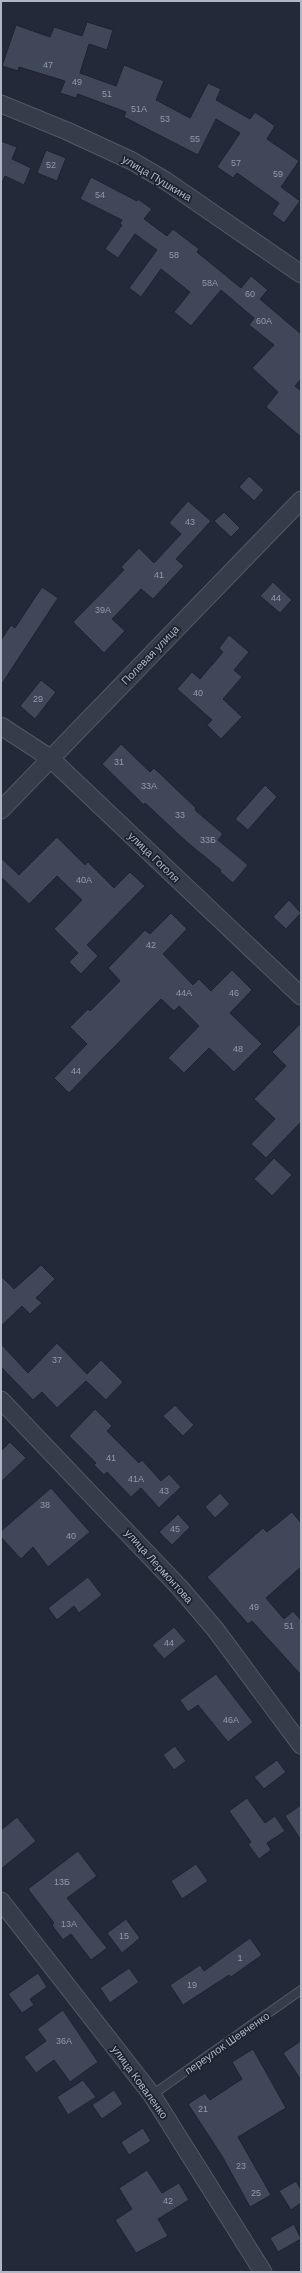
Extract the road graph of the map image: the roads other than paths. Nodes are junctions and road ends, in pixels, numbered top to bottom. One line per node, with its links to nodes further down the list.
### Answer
1 (1, 104): 2 (street, улица Пушкина)
2 (301, 274)
3 (301, 500): 5 (street, Полевая улица)
4 (1, 726): 5 (street, улица Гоголя)
5 (50, 758): 6 (street, Полевая улица); 7 (street, улица Гоголя)
6 (1, 810)
7 (301, 996)
8 (1, 1400): 9 (street, улица Лермонтова)
9 (301, 1745)
10 (1, 1901): 12 (street, улица Коваленко)
11 (301, 1990): 12 (lane, переулок Шевченко)
12 (152, 2095): 13 (street, улица Коваленко)
13 (263, 2272)

